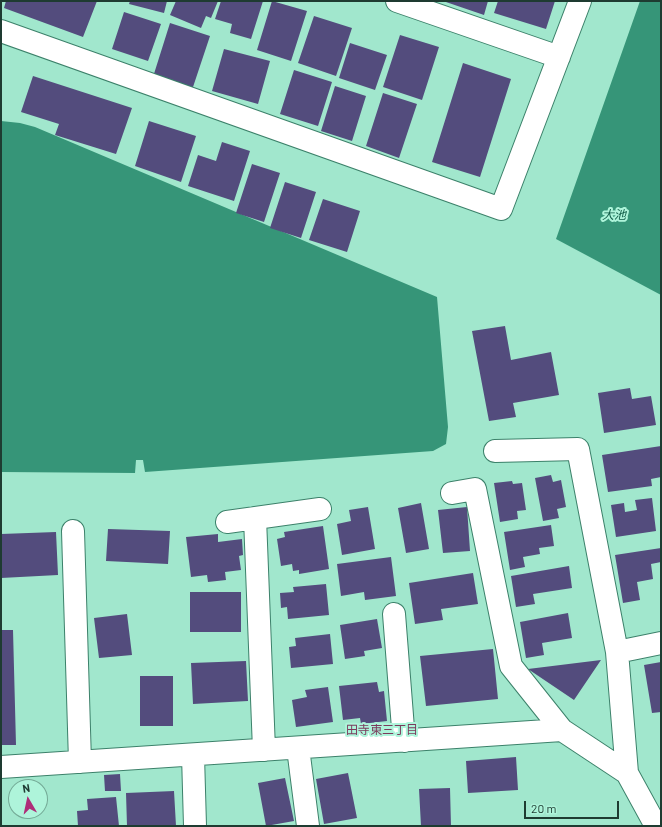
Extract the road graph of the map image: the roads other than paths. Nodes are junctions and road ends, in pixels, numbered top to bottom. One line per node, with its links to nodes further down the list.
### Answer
1 (397, 1): 4 (street)
2 (580, 1): 4 (street)
3 (1, 31): 4 (street)
4 (559, 57)
5 (495, 451): 13 (street)
6 (452, 493): 14 (street)
7 (320, 509): 8 (street)
8 (255, 518): 9 (street); 17 (street)
9 (227, 522)
10 (73, 531): 19 (street)
11 (394, 614): 15 (street)
12 (661, 643): 13 (street)
13 (617, 652): 21 (street)
14 (562, 730): 15 (street); 21 (street)
15 (404, 741): 16 (street)
16 (298, 748): 17 (street); 23 (street)
17 (264, 750): 18 (street)
18 (193, 755): 19 (street); 22 (street)
19 (80, 762): 20 (street)
20 (1, 767)
21 (627, 773): 24 (street)
22 (195, 826)
23 (308, 826)
24 (656, 826)

